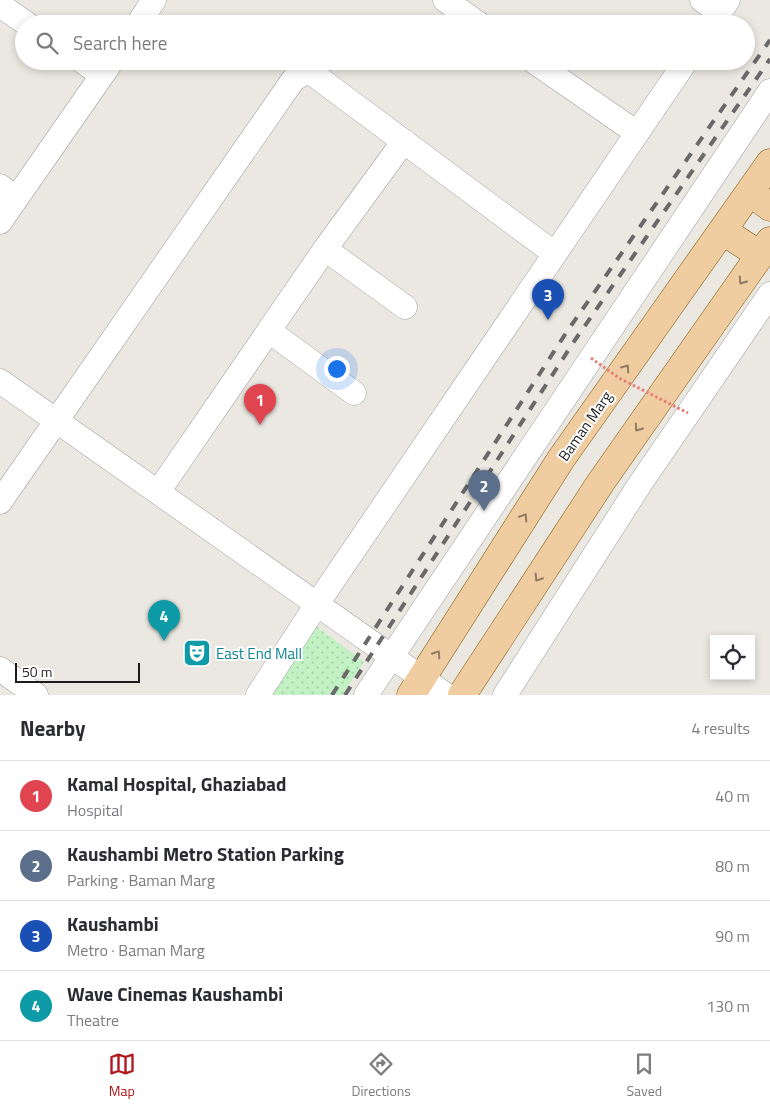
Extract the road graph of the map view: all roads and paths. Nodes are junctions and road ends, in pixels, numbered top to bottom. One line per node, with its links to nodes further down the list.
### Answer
1 (154, 0): 4 (street)
2 (445, 0): 5 (street)
3 (0, 5): 6 (street)
4 (144, 15)
5 (466, 15)
6 (15, 16)
7 (105, 70): 14 (street)
8 (546, 70): 11 (street)
9 (680, 70): 11 (street)
10 (770, 91): 24 (street)
11 (637, 133): 20 (street)
12 (404, 141): 19 (street); 20 (street); 30 (street)
13 (770, 163): 15 (main road, Baman Marg)
14 (8, 192): 16 (street)
15 (760, 200): 17 (main road, Baman Marg)
16 (0, 222)
17 (723, 231): 18 (main road); 25 (main road, Baman Marg, one-way to 17)
18 (765, 248): 28 (main road, one-way to 28)
19 (325, 249): 22 (street); 23 (street)
20 (555, 254): 33 (street)
21 (770, 294): 29 (street)
22 (406, 307)
23 (269, 331): 27 (street); 31 (street)
24 (591, 358): 25 (path, bridge); 34 (street)
25 (619, 378): 28 (path, bridge); 36 (main road, Baman Marg, one-way to 25)
26 (0, 381): 30 (street)
27 (354, 393)
28 (659, 398): 29 (path, bridge); 41 (main road, one-way to 41)
29 (688, 413): 42 (street)
30 (56, 421): 31 (street); 32 (street)
31 (158, 492): 33 (street)
32 (0, 502)
33 (317, 604): 34 (street); 38 (street)
34 (391, 656): 36 (street); 39 (street)
35 (0, 670): 37 (street)
36 (416, 686): 40 (street)
37 (36, 695)
38 (258, 695)
39 (366, 695)
40 (446, 695)
41 (462, 695)
42 (505, 695)

